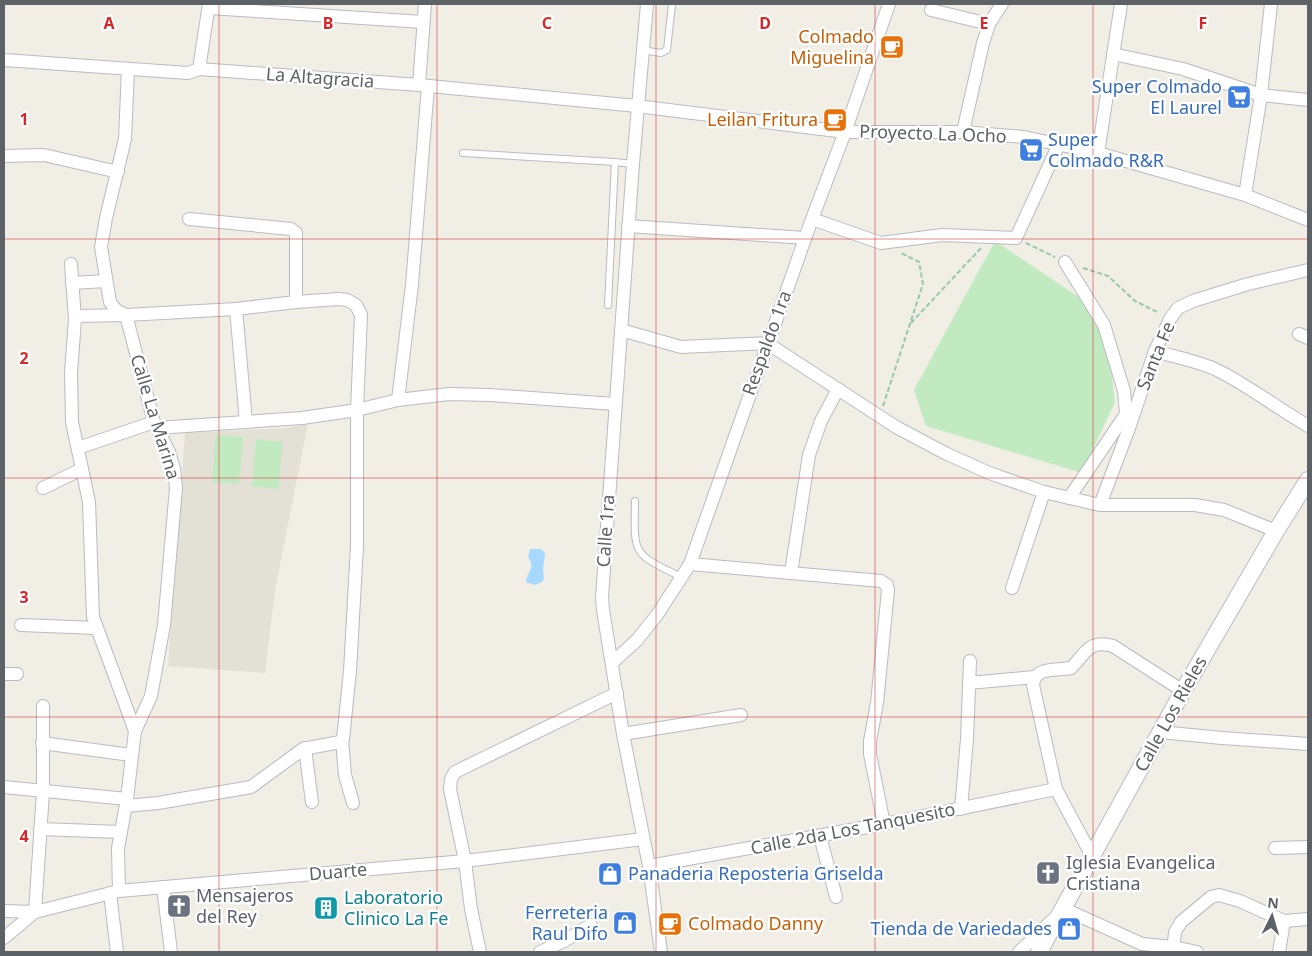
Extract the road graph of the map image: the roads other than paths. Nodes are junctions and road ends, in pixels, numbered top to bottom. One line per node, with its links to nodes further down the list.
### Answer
1 (425, 4): 10 (street)
2 (647, 4): 12 (street, Calle 1ra)
3 (672, 4): 12 (lane)
4 (889, 4): 21 (street, Respaldo 1ra)
5 (1002, 4): 11 (street)
6 (1121, 4): 13 (street)
7 (1271, 4): 18 (street)
8 (209, 6): 10 (street); 16 (street)
9 (931, 10): 11 (street)
10 (423, 22): 17 (street)
11 (989, 24): 22 (street)
12 (642, 50): 20 (street, Calle 1ra)
13 (1113, 54): 18 (street); 25 (street)
14 (4, 60): 15 (street, La Altagracia)
15 (128, 69): 16 (street, La Altagracia); 29 (street)
16 (199, 69): 17 (street, La Altagracia)
17 (424, 85): 20 (street, La Altagracia); 50 (street)
18 (1261, 94): 19 (street); 30 (street)
19 (1308, 100)
20 (637, 106): 21 (street, Proyecto La Ocho); 28 (street, Calle 1ra)
21 (845, 132): 22 (street, Proyecto La Ocho); 32 (street, Respaldo 1ra)
22 (963, 132): 23 (street, Proyecto La Ocho)
23 (1059, 144): 25 (street, Proyecto La Ocho); 32 (street)
24 (463, 153): 27 (lane)
25 (1098, 153): 30 (street, Proyecto La Ocho)
26 (4, 156): 29 (street)
27 (615, 162): 28 (lane); 42 (lane)
28 (633, 164): 34 (street, Calle 1ra)
29 (118, 172): 39 (street)
30 (1245, 195): 33 (street, Proyecto La Ocho)
31 (190, 219): 41 (street)
32 (812, 219): 35 (street, Respaldo 1ra)
33 (1308, 220)
34 (628, 226): 35 (street); 46 (street, Calle 1ra)
35 (805, 238): 47 (street, Respaldo 1ra)
36 (1065, 262): 53 (street)
37 (71, 264): 40 (street)
38 (1308, 270): 48 (street, Santa Fe)
39 (106, 281): 40 (street); 44 (street)
40 (72, 283): 45 (street)
41 (296, 302): 43 (street); 52 (street)
42 (608, 305)
43 (236, 309): 44 (street); 54 (street)
44 (126, 315): 45 (street); 55 (street, Calle La Marina)
45 (75, 319): 58 (street)
46 (620, 330): 47 (street); 51 (street, Calle 1ra)
47 (767, 343): 49 (street); 67 (street, Respaldo 1ra)
48 (1154, 351): 56 (street); 57 (street, Santa Fe)
49 (838, 389): 62 (street); 68 (street)
50 (398, 400): 51 (street); 52 (street)
51 (615, 404): 74 (street, Calle 1ra)
52 (357, 410): 54 (street); 86 (street)
53 (1126, 414): 57 (street); 63 (street)
54 (246, 422): 55 (street)
55 (155, 425): 58 (street); 83 (street, Calle La Marina)
56 (1308, 426)
57 (1128, 431): 65 (street, Santa Fe)
58 (78, 448): 59 (street)
59 (82, 469): 61 (street); 72 (street)
60 (1307, 484): 66 (street, Calle Los Rieles)
61 (43, 488)
62 (1044, 492): 63 (street); 70 (street)
63 (1069, 498): 65 (street)
64 (635, 501): 69 (lane)
65 (1100, 505): 66 (street)
66 (1276, 531): 79 (street, Calle Los Rieles)
67 (690, 564): 68 (street); 69 (street, Respaldo 1ra)
68 (791, 573): 98 (street)
69 (681, 577): 74 (street, Respaldo 1ra)
70 (1012, 588)
71 (21, 624): 72 (street)
72 (96, 628): 83 (street)
73 (970, 661): 78 (street)
74 (612, 663): 80 (street, Calle 1ra)
75 (4, 674): 76 (street)
76 (17, 674)
77 (1034, 677): 78 (street); 79 (street); 92 (street)
78 (969, 683): 97 (street)
79 (1183, 691): 84 (street, Calle Los Rieles)
80 (617, 693): 85 (street, Calle 1ra); 106 (street)
81 (43, 706): 87 (street)
82 (741, 715): 85 (street)
83 (135, 731): 90 (street, Calle La Marina)
84 (1160, 732): 88 (street); 105 (street, Calle Los Rieles)
85 (623, 734): 102 (street, Calle 1ra)
86 (342, 740): 89 (street); 96 (street)
87 (42, 742): 90 (street); 93 (street)
88 (1308, 744)
89 (305, 748): 94 (street); 95 (street)
90 (131, 755): 94 (street, Calle La Marina)
91 (4, 787): 93 (street)
92 (1056, 789): 97 (street, Calle 2da Los Tanquesito); 105 (street)
93 (43, 792): 94 (street); 99 (street)
94 (126, 802): 100 (street, Calle La Marina)
95 (312, 802)
96 (353, 803)
97 (961, 808): 98 (street, Calle 2da Los Tanquesito)
98 (884, 824): 101 (street, Calle 2da Los Tanquesito)
99 (40, 830): 100 (street); 113 (street)
100 (121, 832): 109 (street, Calle La Marina)
101 (820, 836): 107 (street, Calle 2da Los Tanquesito); 110 (street)
102 (643, 840): 106 (street, Duarte); 107 (street, Calle 1ra)
103 (1308, 847): 104 (street)
104 (1275, 848)
105 (1092, 856): 111 (street, Calle Los Rieles)
106 (465, 861): 108 (street, Duarte); 121 (street)
107 (649, 866): 123 (street, Calle 1ra)
108 (164, 887): 109 (street, Duarte); 120 (street)
109 (115, 892): 113 (street, Duarte); 119 (street, Calle La Marina)
110 (836, 897)
111 (1064, 909): 118 (street); 124 (street); 125 (street, Calle Los Rieles)
112 (4, 911): 113 (street, Duarte)
113 (35, 912): 117 (street)
114 (1308, 919): 115 (street)
115 (1284, 921): 118 (street); 127 (street)
116 (590, 925): 122 (street)
117 (4, 938)
118 (1173, 950): 126 (street)
119 (117, 952)
120 (171, 952)
121 (480, 952)
122 (540, 952)
123 (661, 952)
124 (1018, 952)
125 (1039, 952)
126 (1197, 952)
127 (1279, 952)

